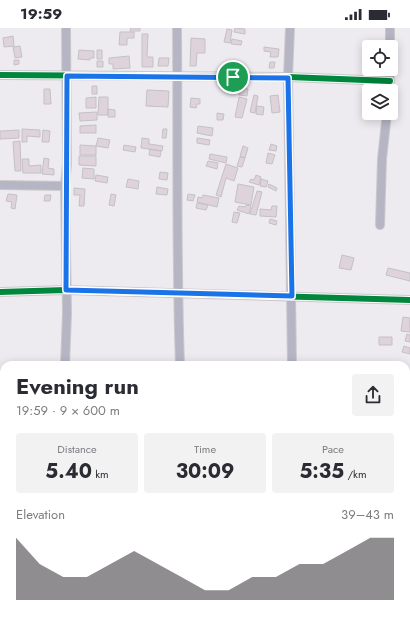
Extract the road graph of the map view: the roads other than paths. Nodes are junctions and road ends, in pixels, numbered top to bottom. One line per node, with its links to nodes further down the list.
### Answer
1 (66, 28): 7 (street)
2 (177, 28): 9 (street)
3 (290, 28): 10 (street)
4 (390, 28): 5 (street)
5 (390, 40)
6 (0, 75): 7 (street)
7 (67, 76): 9 (street); 15 (street)
8 (390, 76): 11 (street)
9 (177, 77): 10 (street); 19 (street)
10 (288, 78): 11 (street); 20 (street)
11 (390, 81): 12 (street)
12 (390, 84)
13 (386, 120): 16 (street)
14 (0, 185): 15 (street)
15 (65, 186): 17 (street)
16 (380, 225)
17 (66, 290): 18 (street); 19 (street); 22 (street)
18 (0, 292)
19 (178, 292): 20 (street); 23 (street)
20 (292, 296): 21 (street); 24 (street)
21 (410, 300)
22 (65, 361)
23 (180, 361)
24 (292, 361)

